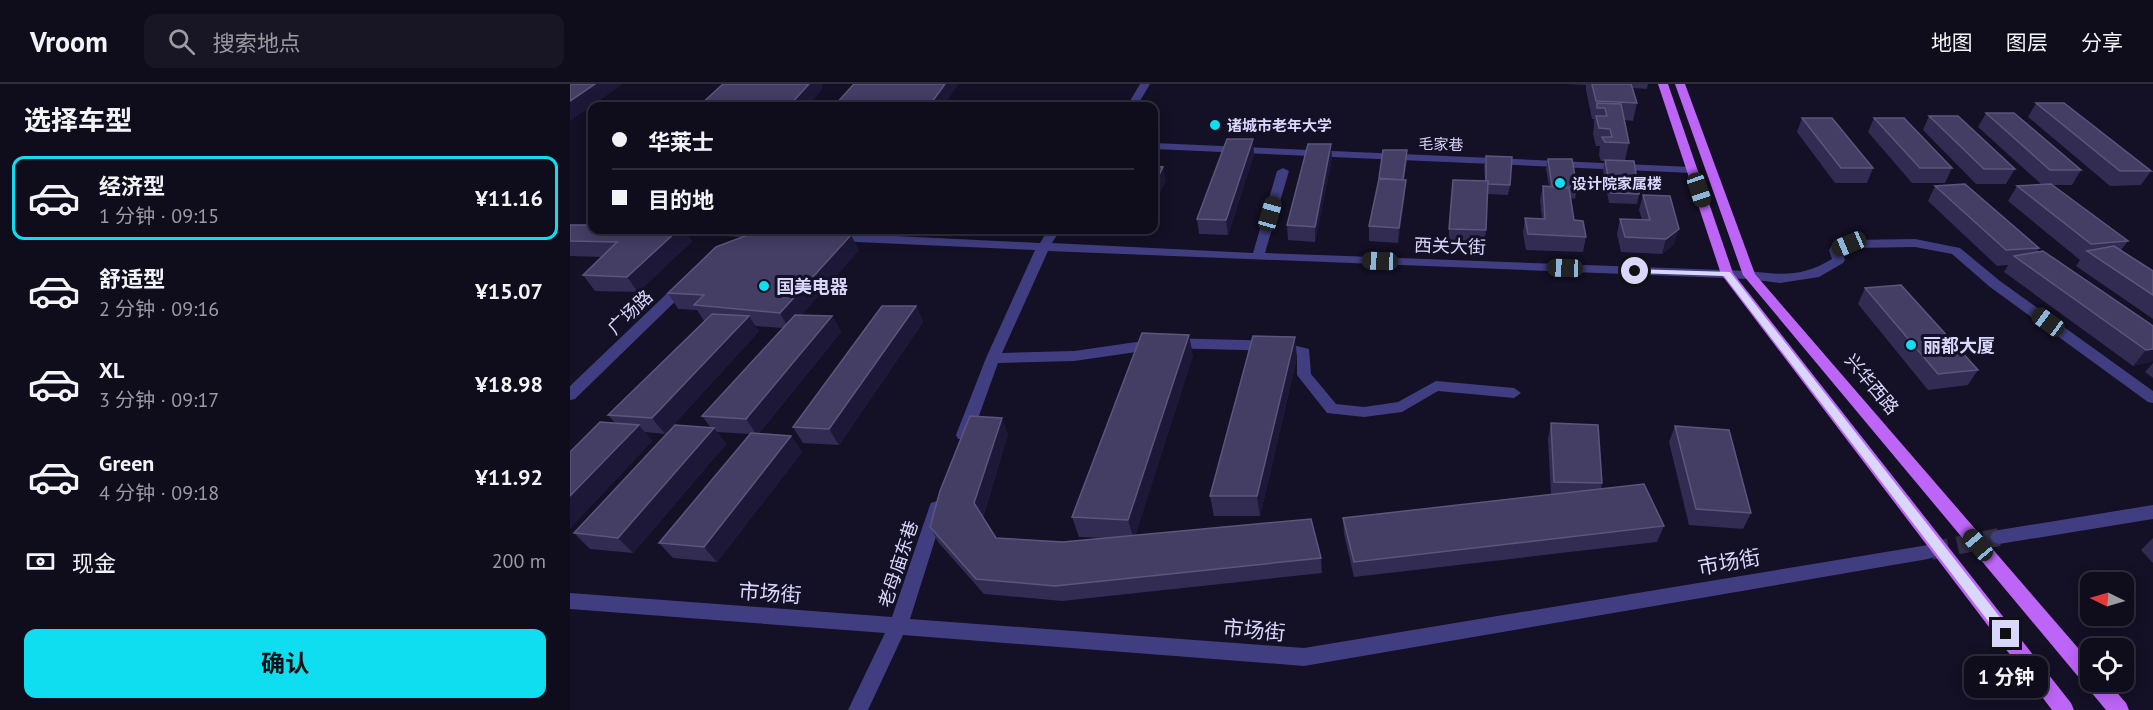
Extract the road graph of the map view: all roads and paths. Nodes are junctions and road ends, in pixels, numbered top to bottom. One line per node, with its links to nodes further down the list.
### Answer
1 (1145, 84): 4 (street)
2 (1663, 84): 6 (main road)
3 (1680, 84): 16 (main road, 兴华西路)
4 (1134, 102)
5 (1158, 146): 6 (street, 毛家巷)
6 (1692, 170): 15 (main road)
7 (1283, 171): 13 (street)
8 (736, 234): 12 (street)
9 (1051, 234): 11 (street)
10 (820, 236): 11 (street, 西关大街)
11 (1043, 247): 13 (street, 西关大街); 17 (street)
12 (721, 248)
13 (1258, 257): 15 (street, 西关大街)
14 (696, 273): 19 (street, 广场路)
15 (1727, 274): 16 (street, 西关大街); 31 (main road)
16 (1749, 275): 20 (street, 西关大街); 28 (main road, 兴华西路)
17 (993, 358): 18 (street); 21 (street)
18 (1514, 393)
19 (570, 395)
20 (2153, 398)
21 (960, 445)
22 (944, 489): 27 (street, 老母庙东巷)
23 (2153, 512): 24 (street)
24 (2000, 537)
25 (1928, 552): 27 (street, 市场街)
26 (570, 601): 27 (street, 市场街)
27 (899, 624): 30 (street, 老母庙东巷)
28 (2080, 665)
29 (2103, 692): 32 (main road, 兴华西路)
30 (858, 710)
31 (2064, 710)
32 (2119, 710)

